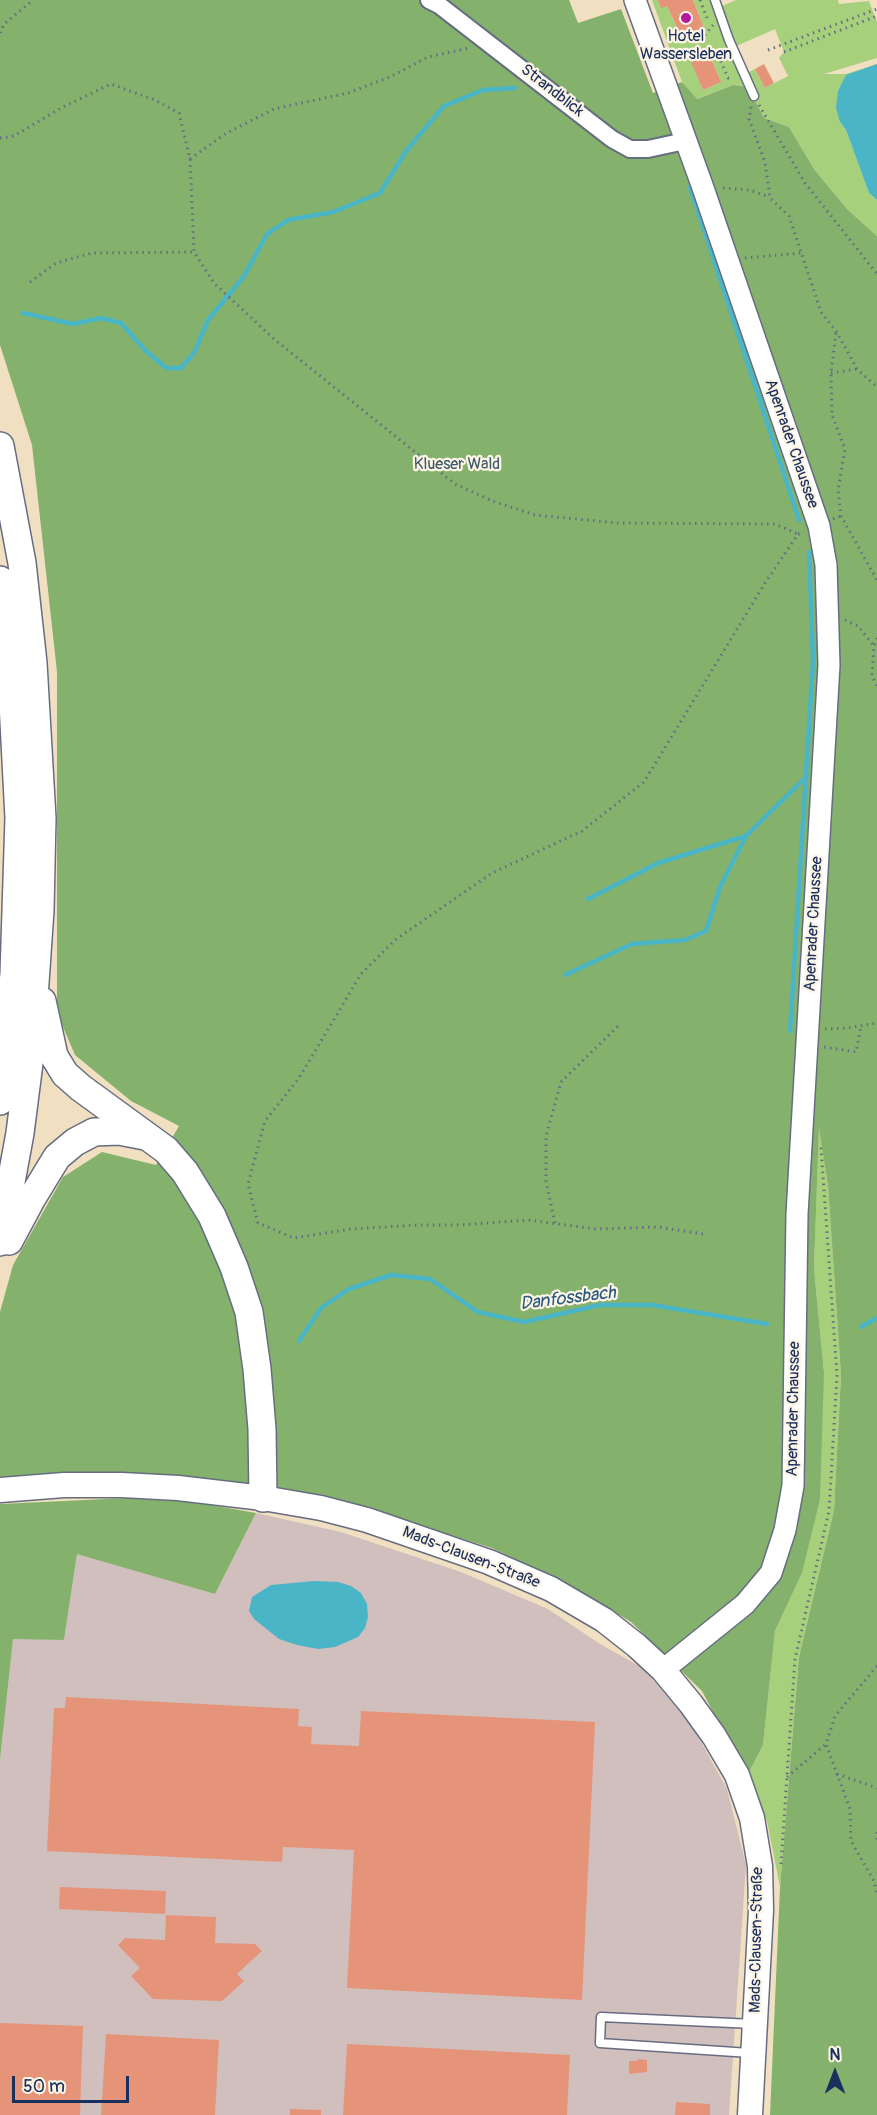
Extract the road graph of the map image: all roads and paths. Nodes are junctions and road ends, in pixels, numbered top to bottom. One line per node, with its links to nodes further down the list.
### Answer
1 (33, 0): 10 (path)
2 (429, 0): 12 (street, Strandblick)
3 (635, 0): 17 (street, Apenrader Chaussee)
4 (700, 0): 9 (path)
5 (715, 0): 8 (lane)
6 (877, 9): 13 (path)
7 (877, 16): 14 (path)
8 (722, 20): 9 (path); 15 (lane)
9 (710, 26): 11 (path)
10 (0, 33)
11 (701, 40)
12 (491, 44): 17 (street, Strandblick); 18 (path)
13 (768, 50)
14 (784, 52)
15 (754, 96): 20 (path); 24 (path)
16 (0, 138): 18 (path)
17 (686, 144): 41 (street, Apenrader Chaussee)
18 (190, 159): 21 (path)
19 (718, 187): 20 (path)
20 (770, 198): 22 (path)
21 (194, 252): 25 (path); 45 (path)
22 (802, 253): 23 (path); 26 (path)
23 (743, 258)
24 (877, 274)
25 (30, 282)
26 (836, 332): 27 (path); 28 (path)
27 (857, 369): 28 (path); 29 (path)
28 (831, 373): 32 (path)
29 (877, 387)
30 (0, 446): 37 (highway)
31 (0, 580): 43 (highway)
32 (877, 580)
33 (841, 618): 35 (path)
34 (877, 638): 35 (path)
35 (874, 646): 36 (path)
36 (877, 686)
37 (36, 977): 44 (highway); 47 (highway)
38 (877, 1023): 40 (path)
39 (618, 1026): 45 (path)
40 (861, 1026): 41 (path); 42 (path)
41 (807, 1031): 52 (street, Apenrader Chaussee)
42 (823, 1047)
43 (0, 1101)
44 (149, 1137): 48 (highway); 50 (highway)
45 (555, 1223): 46 (path)
46 (703, 1234)
47 (0, 1242)
48 (0, 1257)
49 (0, 1490): 50 (main road, Mads-Clausen-Straße)
50 (263, 1498): 52 (main road, Mads-Clausen-Straße)
51 (877, 1666): 53 (path)
52 (663, 1670): 62 (main road, Mads-Clausen-Straße)
53 (826, 1744): 54 (path); 55 (path)
54 (837, 1774): 56 (path); 60 (path)
55 (787, 1777)
56 (877, 1788)
57 (877, 1832): 58 (path)
58 (877, 1840)
59 (877, 1875): 60 (path)
60 (874, 1881): 61 (path)
61 (877, 1895)
62 (755, 2024): 63 (main road, Mads-Clausen-Straße); 63 (lane)
63 (754, 2054): 64 (main road, Mads-Clausen-Straße)
64 (750, 2115)

